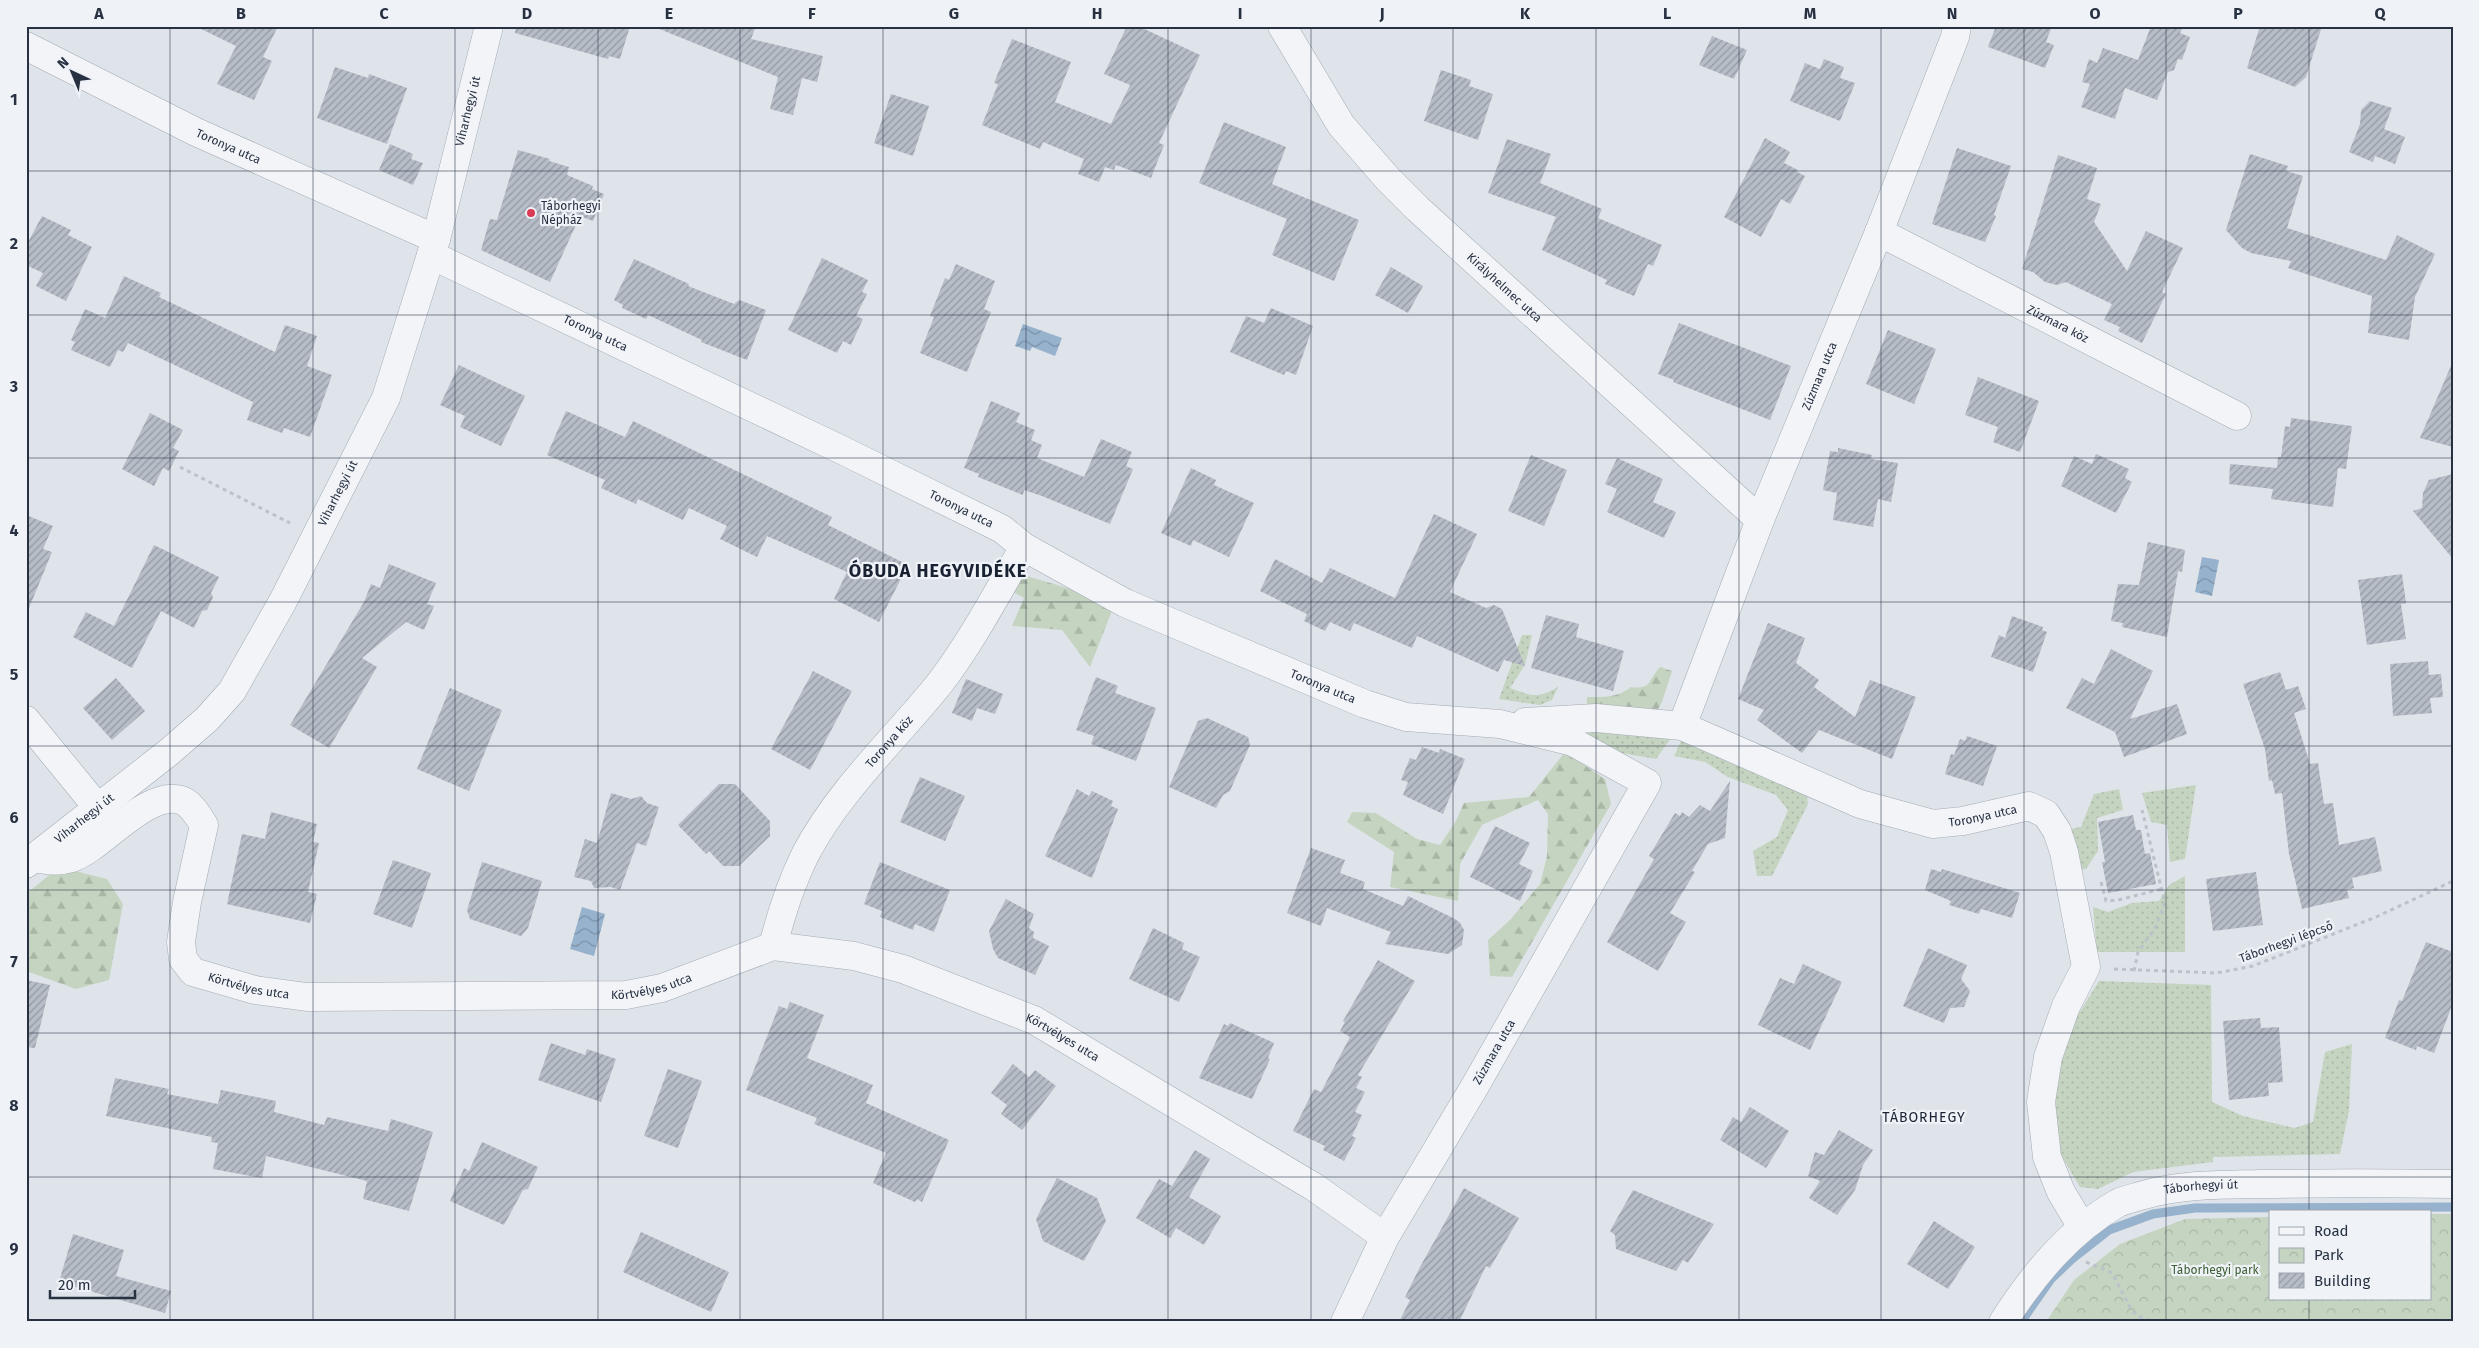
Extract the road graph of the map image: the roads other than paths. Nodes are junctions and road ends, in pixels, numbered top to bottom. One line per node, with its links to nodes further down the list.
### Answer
1 (489, 26): 6 (street, Viharhegyi út)
2 (1282, 26): 8 (street, Királyhelmec utca)
3 (1957, 26): 5 (street, Zúzmara utca)
4 (26, 46): 6 (street, Toronya utca)
5 (1879, 232): 7 (street, Zúzmara köz); 8 (street, Zúzmara utca)
6 (434, 247): 9 (street, Toronya utca); 14 (street, Viharhegyi út)
7 (2237, 416)
8 (1760, 520): 12 (street, Zúzmara utca)
9 (1024, 547): 11 (street, Toronya utca); 16 (street, Toronya köz)
10 (26, 720): 14 (street)
11 (1500, 724): 12 (street, Toronya utca); 13 (street, Toronya utca)
12 (1682, 726): 18 (street, Toronya utca)
13 (1647, 783): 19 (street, Zúzmara utca)
14 (98, 808): 15 (street, Viharhegyi út)
15 (31, 861): 16 (street, Körtvélyes utca)
16 (773, 946): 19 (street, Körtvélyes utca)
17 (2453, 1184): 18 (street, Táborhegyi út)
18 (2073, 1236): 21 (street, Táborhegyi út)
19 (1385, 1237): 20 (street, Zúzmara utca)
20 (1345, 1322)
21 (2003, 1322)

